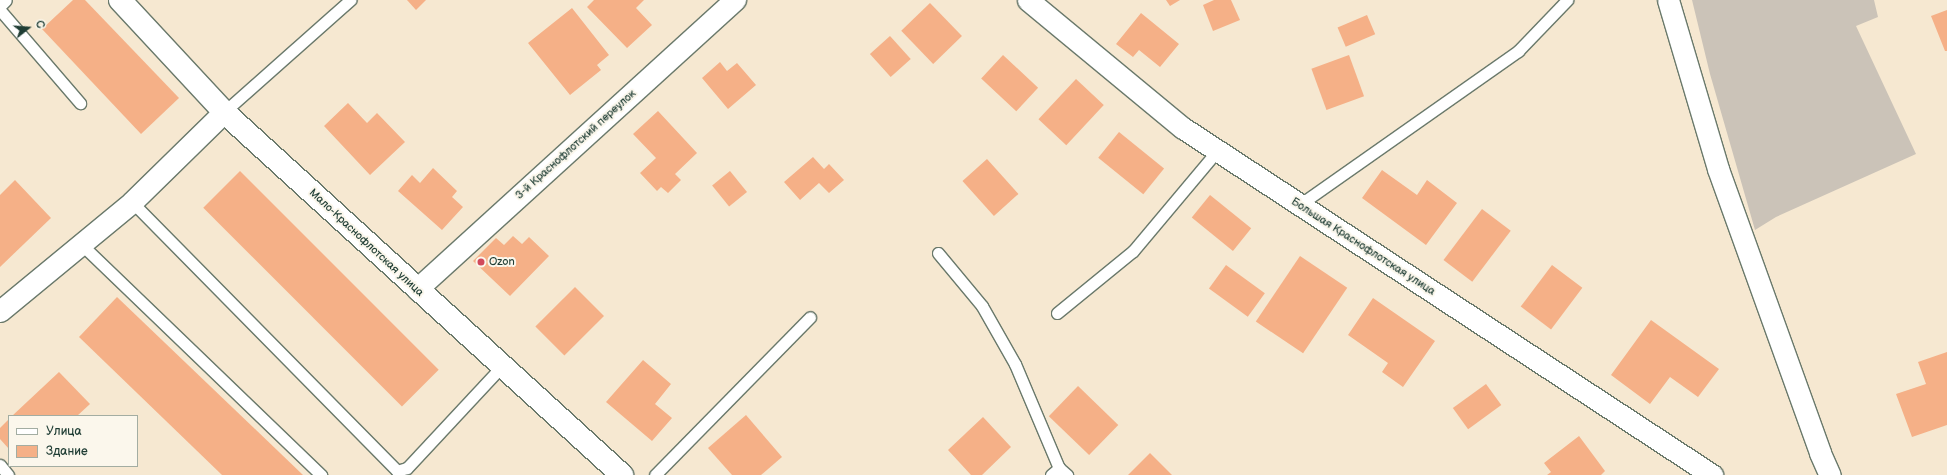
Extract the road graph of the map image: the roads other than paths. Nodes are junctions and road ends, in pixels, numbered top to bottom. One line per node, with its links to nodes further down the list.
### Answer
1 (6, 0): 8 (lane)
2 (120, 0): 11 (street, Мало-Краснофлотская улица)
3 (350, 0): 11 (lane)
4 (735, 0): 17 (street, 3-й Краснофлотский переулок)
5 (1567, 0): 14 (lane)
6 (1668, 0): 30 (street)
7 (1036, 3): 12 (street, Большая Краснофлотская улица)
8 (0, 6)
9 (0, 10): 10 (lane)
10 (80, 103)
11 (224, 112): 13 (street); 17 (street, Мало-Краснофлотская улица)
12 (1217, 151): 14 (street, Большая Краснофлотская улица); 19 (lane)
13 (132, 202): 15 (street); 21 (lane)
14 (1299, 205): 29 (street, Большая Краснофлотская улица)
15 (80, 243): 18 (street); 25 (lane)
16 (938, 253): 23 (lane)
17 (417, 289): 21 (street, Мало-Краснофлотская улица)
18 (0, 311)
19 (1058, 313)
20 (810, 317): 27 (lane)
21 (502, 366): 26 (street, Мало-Краснофлотская улица)
22 (0, 466): 24 (lane)
23 (1055, 471): 28 (lane)
24 (8, 475)
25 (321, 475)
26 (622, 475)
27 (655, 475)
28 (1067, 475)
29 (1712, 475)
30 (1830, 475)

